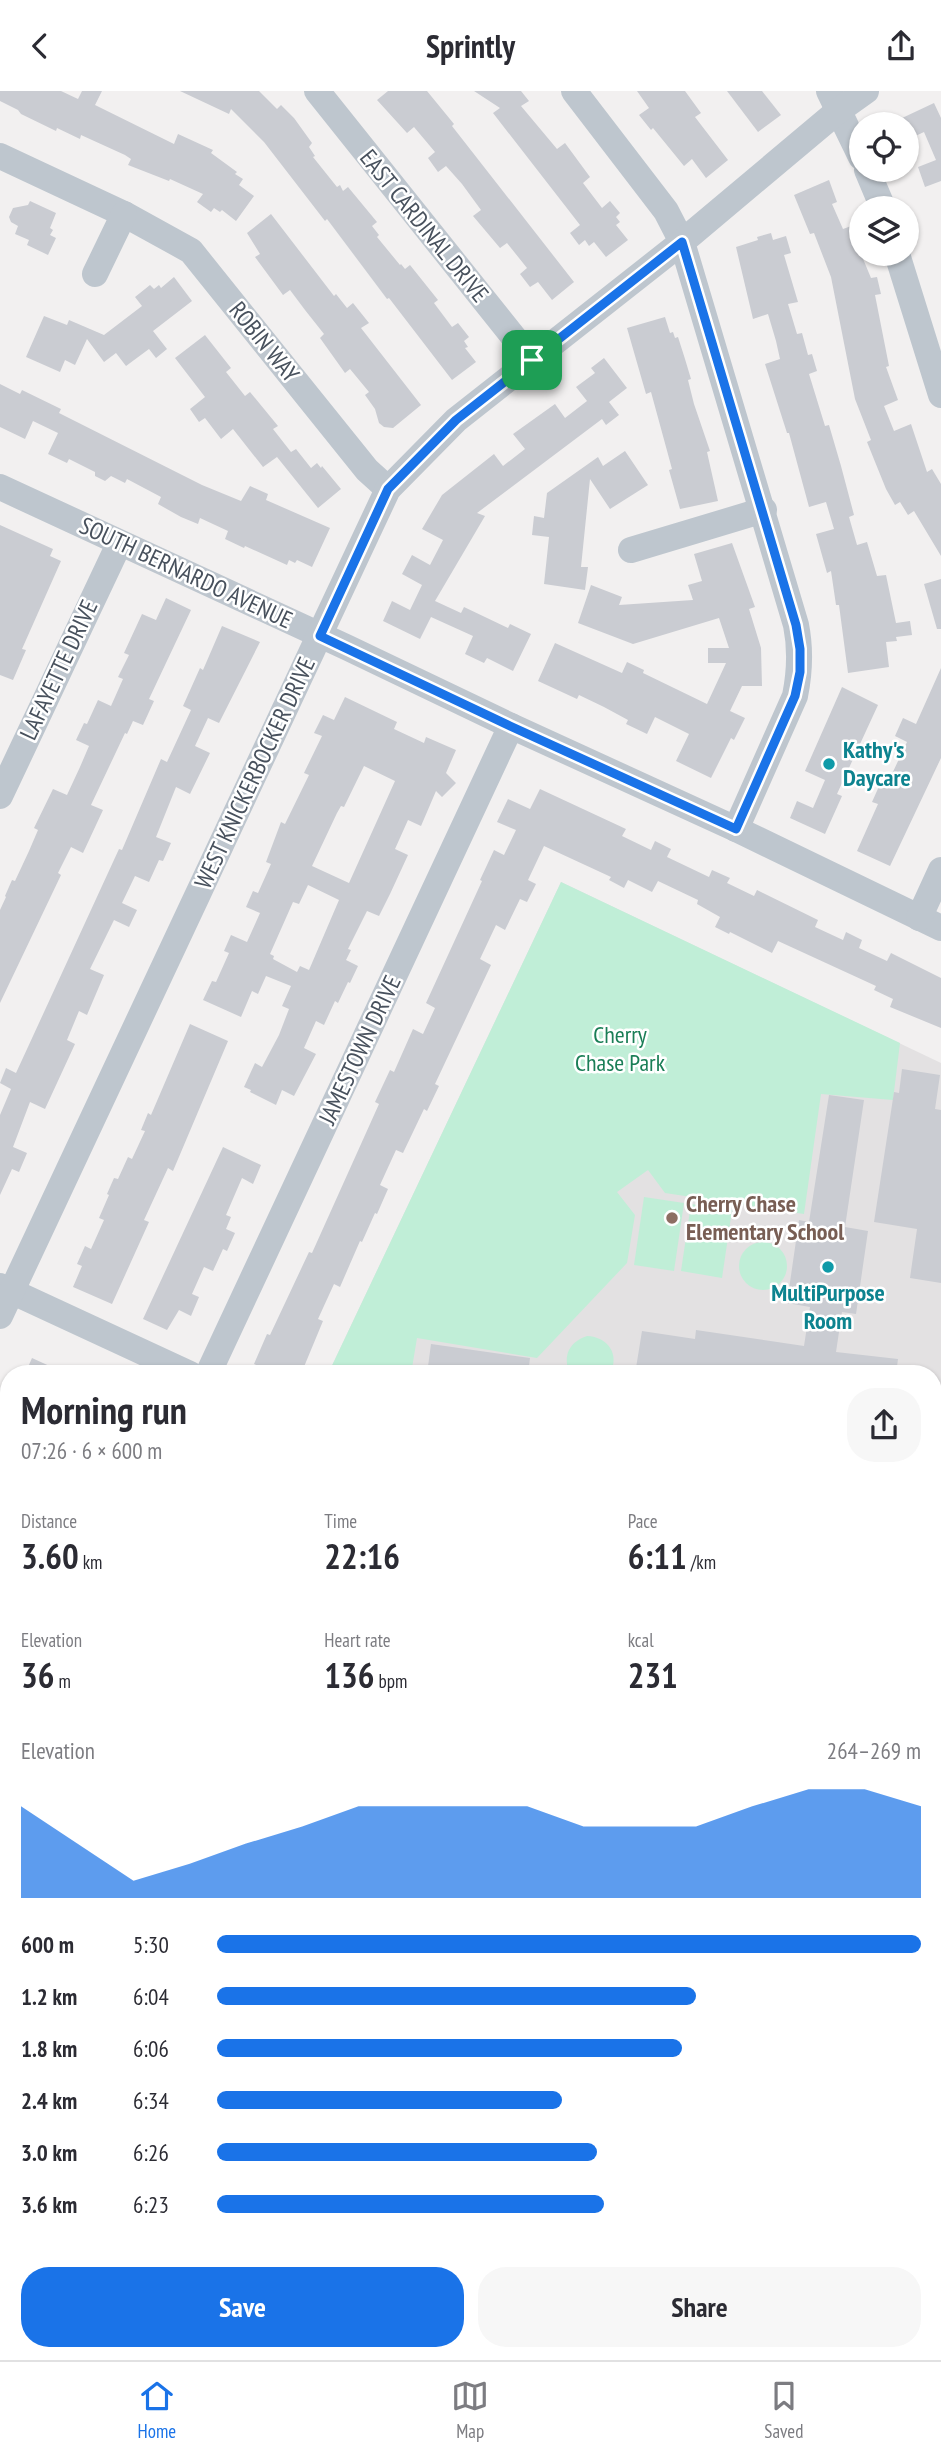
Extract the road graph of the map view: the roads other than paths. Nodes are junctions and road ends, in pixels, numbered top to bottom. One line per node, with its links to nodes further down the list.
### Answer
1 (317, 91): 11 (street, EAST CARDINAL DRIVE)
2 (575, 91): 8 (street)
3 (866, 91): 4 (street, WEST KNICKERBOCKER DRIVE)
4 (834, 101): 5 (street); 8 (street, WEST KNICKERBOCKER DRIVE)
5 (849, 132)
6 (0, 156): 7 (street, ROBIN WAY)
7 (124, 215): 10 (street); 14 (street, ROBIN WAY)
8 (682, 242): 11 (street, WEST KNICKERBOCKER DRIVE); 15 (street)
9 (901, 266): 12 (street)
10 (95, 275)
11 (532, 360): 14 (street, WEST KNICKERBOCKER DRIVE)
12 (941, 395)
13 (0, 487): 16 (street, SOUTH BERNARDO AVENUE)
14 (388, 489): 18 (street, WEST KNICKERBOCKER DRIVE)
15 (764, 510): 17 (street); 21 (street)
16 (119, 544): 18 (street, SOUTH BERNARDO AVENUE); 20 (street, LAFAYETTE DRIVE)
17 (631, 550)
18 (320, 636): 19 (street, SOUTH BERNARDO AVENUE); 24 (street, WEST KNICKERBOCKER DRIVE)
19 (510, 726): 21 (street, SOUTH BERNARDO AVENUE); 27 (street, JAMESTOWN DRIVE)
20 (0, 796)
21 (736, 829): 23 (street, SOUTH BERNARDO AVENUE)
22 (941, 870): 23 (street)
23 (930, 923)
24 (6, 1288): 25 (street, WEST KNICKERBOCKER DRIVE); 26 (street)
25 (0, 1316)
26 (171, 1365)
27 (212, 1365)

